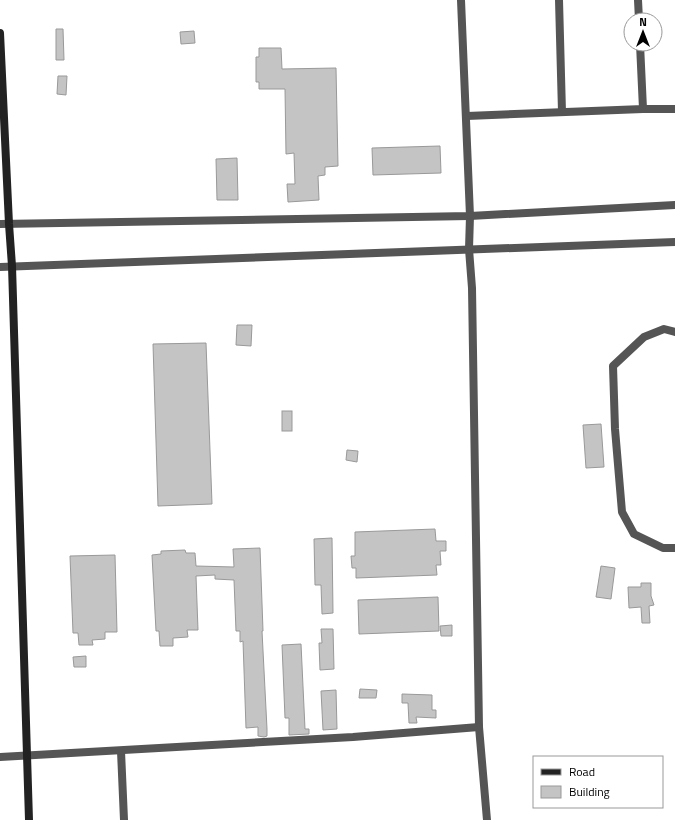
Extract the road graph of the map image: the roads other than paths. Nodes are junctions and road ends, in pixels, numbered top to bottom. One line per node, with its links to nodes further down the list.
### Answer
1 (461, 0): 10 (street)
2 (559, 0): 9 (street)
3 (638, 0): 4 (street)
4 (639, 12)
5 (0, 34): 14 (street)
6 (640, 52): 7 (street)
7 (643, 109): 8 (street); 9 (street)
8 (675, 109)
9 (562, 112): 10 (street)
10 (467, 116): 12 (street)
11 (675, 205): 12 (street)
12 (470, 216): 14 (street); 16 (street)
13 (0, 224): 14 (street)
14 (9, 224): 17 (street)
15 (675, 242): 16 (street)
16 (468, 249): 17 (street); 21 (street)
17 (12, 266): 18 (street); 23 (street)
18 (0, 267)
19 (675, 332): 20 (street)
20 (675, 548)
21 (478, 727): 22 (street); 27 (street)
22 (121, 751): 23 (street); 26 (street)
23 (26, 756): 24 (street); 25 (street)
24 (0, 757)
25 (28, 820)
26 (124, 820)
27 (487, 820)

